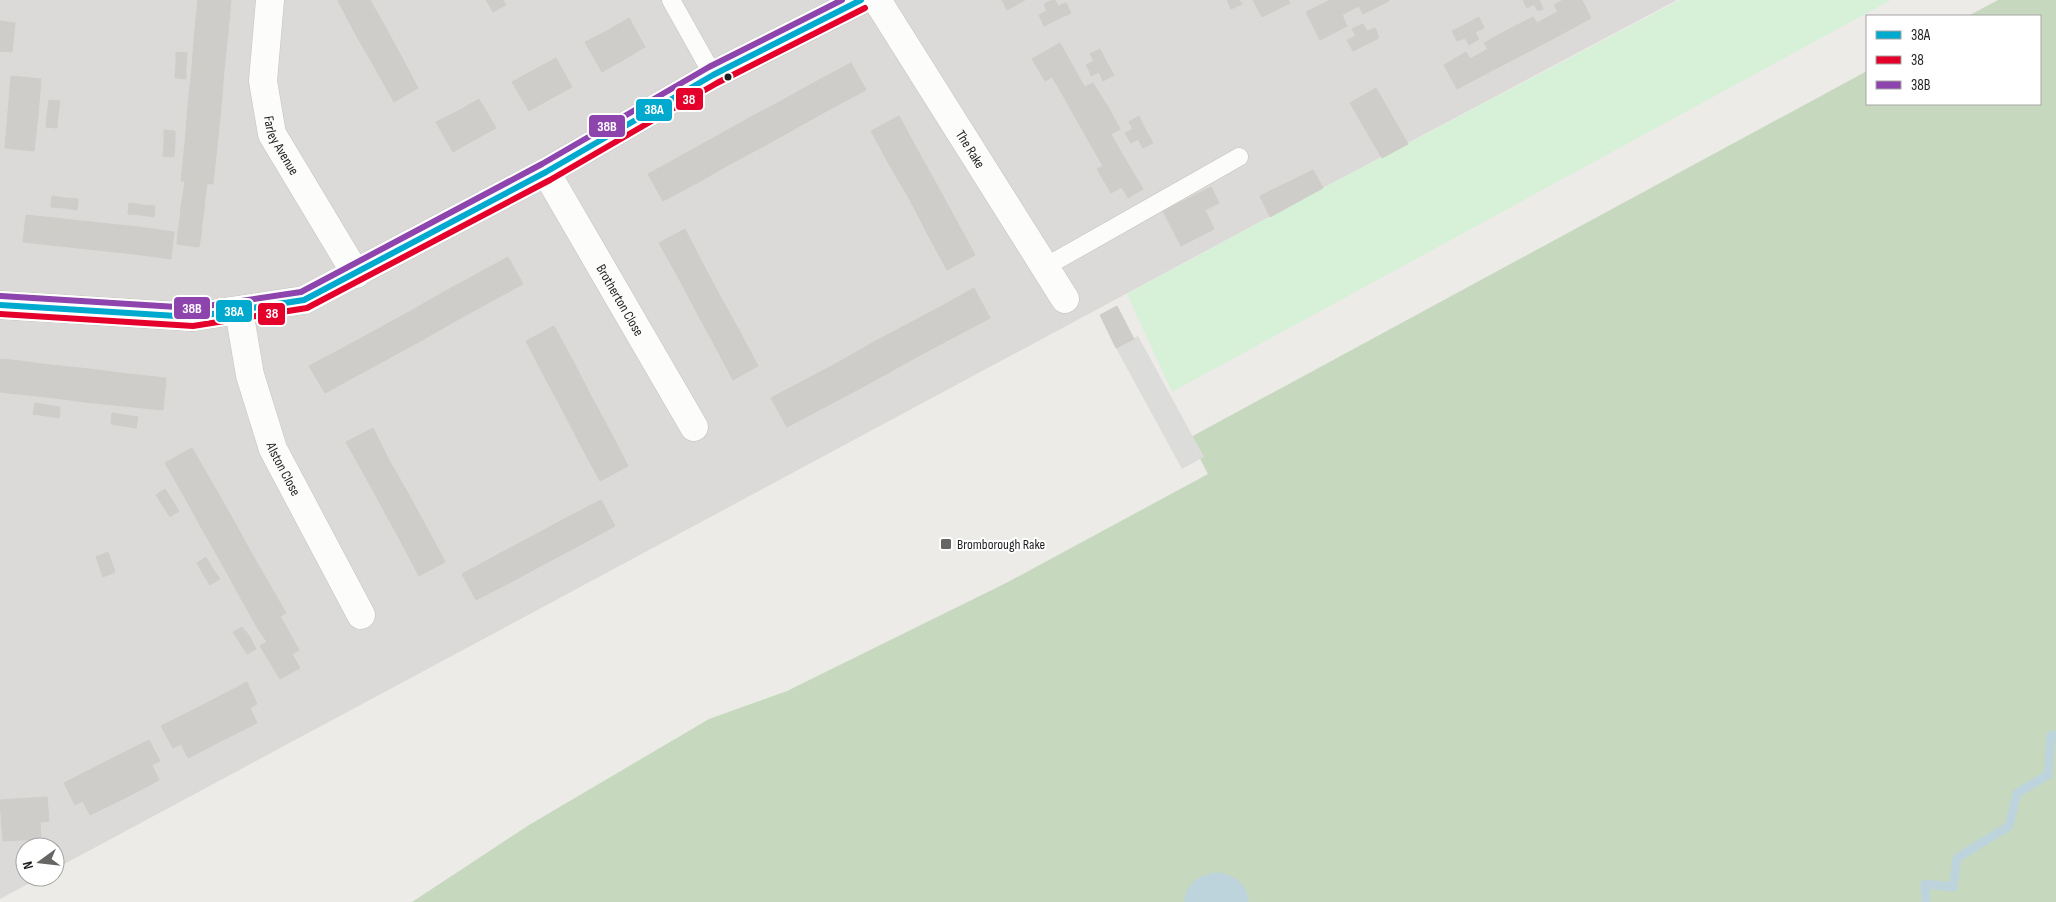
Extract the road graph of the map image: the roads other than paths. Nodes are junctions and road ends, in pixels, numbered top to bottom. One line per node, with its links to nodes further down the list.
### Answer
1 (270, 0): 9 (street, Farley Avenue)
2 (671, 0): 5 (lane)
3 (861, 0): 5 (street)
4 (877, 0): 8 (street, The Rake)
5 (713, 75): 7 (street)
6 (1239, 157): 8 (lane)
7 (546, 172): 9 (street); 13 (street, Brotherton Close)
8 (1045, 267): 10 (street, The Rake)
9 (356, 274): 12 (street)
10 (1065, 299)
11 (0, 305): 12 (street)
12 (239, 311): 14 (street, Alston Close)
13 (694, 427)
14 (361, 614)

